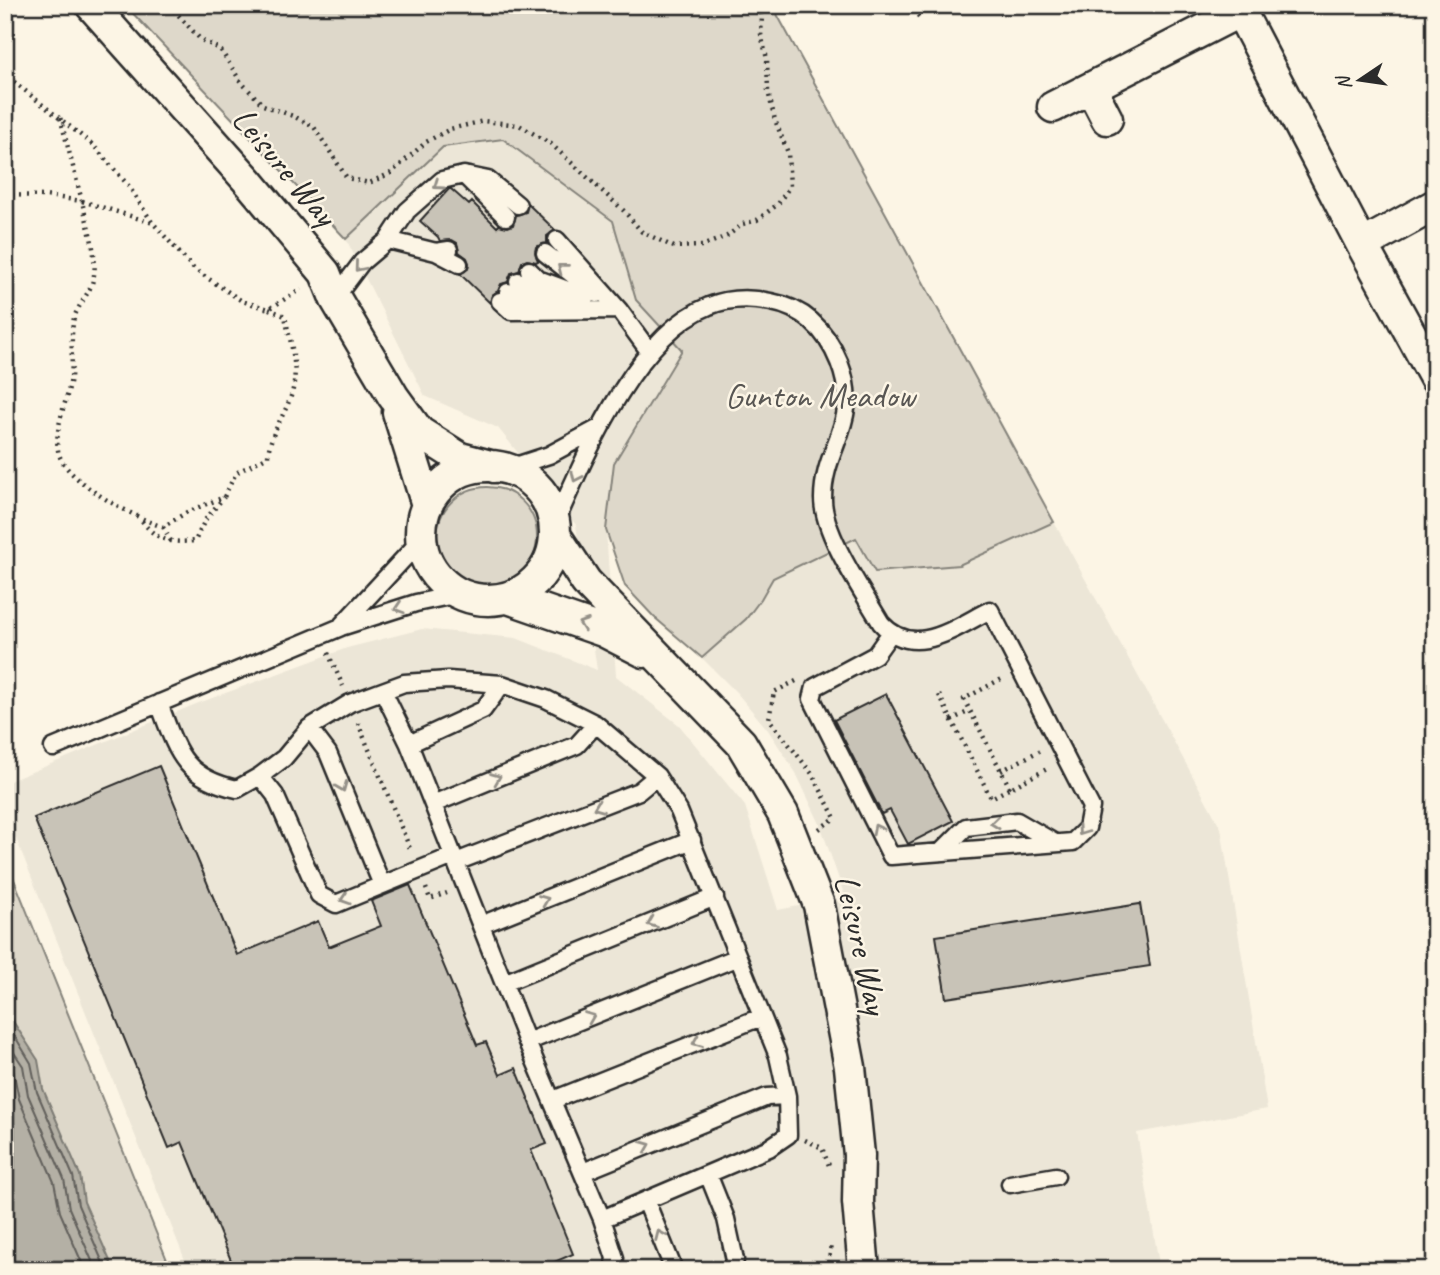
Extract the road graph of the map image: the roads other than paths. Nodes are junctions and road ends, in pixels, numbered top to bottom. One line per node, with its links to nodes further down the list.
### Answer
1 (92, 5): 15 (street, Leisure Way)
2 (1238, 8): 3 (street); 12 (street)
3 (1091, 88): 4 (street); 5 (street)
4 (1052, 107)
5 (1107, 120)
6 (464, 175): 7 (lane); 9 (lane); 10 (lane, one-way to 10)
7 (519, 205)
8 (1435, 205): 12 (street)
9 (506, 217)
10 (388, 240): 14 (lane); 15 (lane, one-way to 15)
11 (557, 240): 16 (lane)
12 (1362, 245): 18 (street)
13 (545, 253): 16 (lane, one-way to 13)
14 (459, 264)
15 (330, 286): 19 (street, Leisure Way)
16 (619, 310): 16 (lane); 17 (lane)
17 (649, 351): 20 (lane); 28 (lane)
18 (1435, 378)
19 (393, 397): 21 (street, Leisure Way); 22 (street, Leisure Way)
20 (599, 428): 21 (lane); 23 (lane, one-way to 23)
21 (500, 468): 22 (street); 23 (street, Leisure Way)
22 (427, 505): 24 (street, Leisure Way)
23 (555, 530): 26 (street); 29 (street, Leisure Way)
24 (422, 539): 25 (street, Leisure Way); 27 (lane)
25 (458, 594): 26 (street, Leisure Way); 27 (lane, one-way to 27)
26 (508, 598): 29 (street, Leisure Way, one-way to 26)
27 (341, 627): 32 (lane)
28 (890, 634): 41 (lane, one-way to 41); 42 (lane, one-way to 28)
29 (666, 664): 58 (street, Leisure Way)
30 (502, 684): 31 (lane); 33 (lane); 35 (lane)
31 (383, 691): 34 (lane); 35 (lane)
32 (159, 703): 36 (lane); 37 (lane)
33 (596, 724): 38 (lane); 39 (lane, one-way to 33)
34 (310, 728): 37 (lane); 44 (lane, one-way to 44)
35 (409, 744): 39 (lane)
36 (53, 748)
37 (260, 776): 44 (lane, one-way to 37)
38 (657, 776): 40 (lane); 43 (lane, one-way to 43)
39 (433, 804): 43 (lane)
40 (692, 840): 45 (lane); 46 (lane, one-way to 40)
41 (1055, 843): 42 (lane); 42 (lane, one-way to 42)
42 (941, 852)
43 (455, 859): 44 (lane); 46 (lane)
44 (382, 885)
45 (715, 897): 47 (lane); 48 (lane, one-way to 48)
46 (481, 925): 48 (lane)
47 (738, 957): 49 (lane); 50 (lane, one-way to 47)
48 (504, 983): 50 (lane)
49 (761, 1017): 51 (lane); 52 (lane, one-way to 52)
50 (527, 1042): 52 (lane)
51 (787, 1096): 53 (lane, one-way to 51); 54 (lane)
52 (552, 1100): 53 (lane)
53 (583, 1172): 59 (lane)
54 (708, 1174): 57 (lane); 62 (lane)
55 (1056, 1176): 56 (lane)
56 (1010, 1184)
57 (646, 1200): 59 (lane); 61 (lane, one-way to 57)
58 (858, 1202): 63 (street, Leisure Way); 64 (street, Leisure Way)
59 (602, 1219): 60 (lane)
60 (613, 1270)
61 (674, 1270)
62 (729, 1270)
63 (843, 1270)
64 (864, 1270)

